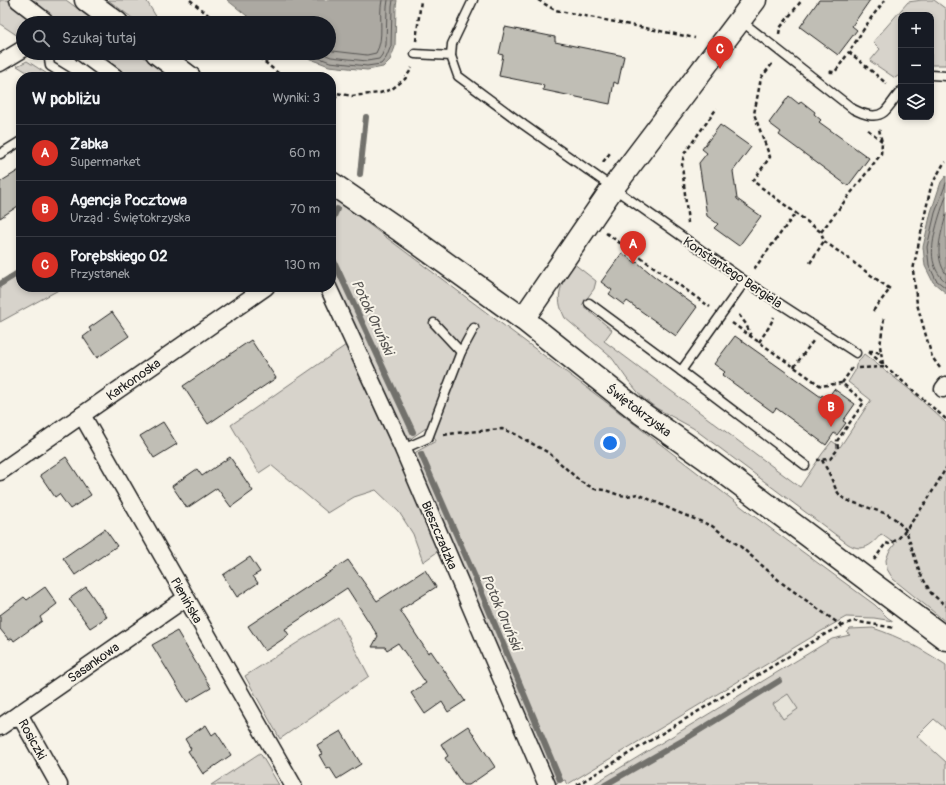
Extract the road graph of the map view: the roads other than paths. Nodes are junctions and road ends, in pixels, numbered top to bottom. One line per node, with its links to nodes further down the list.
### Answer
1 (18, 0): 5 (street)
2 (86, 0): 6 (main road)
3 (473, 0): 10 (lane)
4 (755, 0): 7 (main road)
5 (39, 16)
6 (108, 16)
7 (740, 20): 20 (lane); 24 (main road)
8 (16, 53): 14 (street)
9 (415, 54): 10 (lane)
10 (450, 56): 24 (lane, Konstantego Bergiela)
11 (49, 60): 15 (lane)
12 (92, 60): 16 (street)
13 (166, 60): 17 (main road)
14 (0, 63)
15 (60, 72)
16 (108, 72)
17 (182, 72)
18 (934, 75): 19 (lane)
19 (946, 76)
20 (898, 95)
21 (16, 144): 22 (lane)
22 (0, 154)
23 (336, 186): 29 (main road, Świętokrzyska)
24 (612, 189): 25 (lane, Konstantego Bergiela); 29 (main road)
25 (745, 281): 33 (lane, Konstantego Bergiela); 34 (lane)
26 (259, 292): 35 (street, Karkonoska)
27 (330, 292): 36 (street, Bieszczadzka)
28 (589, 303): 34 (lane)
29 (523, 319): 40 (main road, Świętokrzyska)
30 (434, 323): 32 (lane)
31 (474, 328): 32 (lane)
32 (462, 352): 36 (lane)
33 (856, 353)
34 (681, 371): 37 (lane)
35 (82, 415): 38 (street, Karkonoska); 39 (street, Pienińska)
36 (403, 450): 45 (street, Bieszczadzka)
37 (805, 465)
38 (0, 472)
39 (186, 598): 41 (street, Sasankowa); 44 (street, Pienińska)
40 (946, 639)
41 (19, 714): 42 (street, Sasankowa); 43 (street, Rosiczki)
42 (0, 727)
43 (59, 785)
44 (293, 785)
45 (547, 785)

